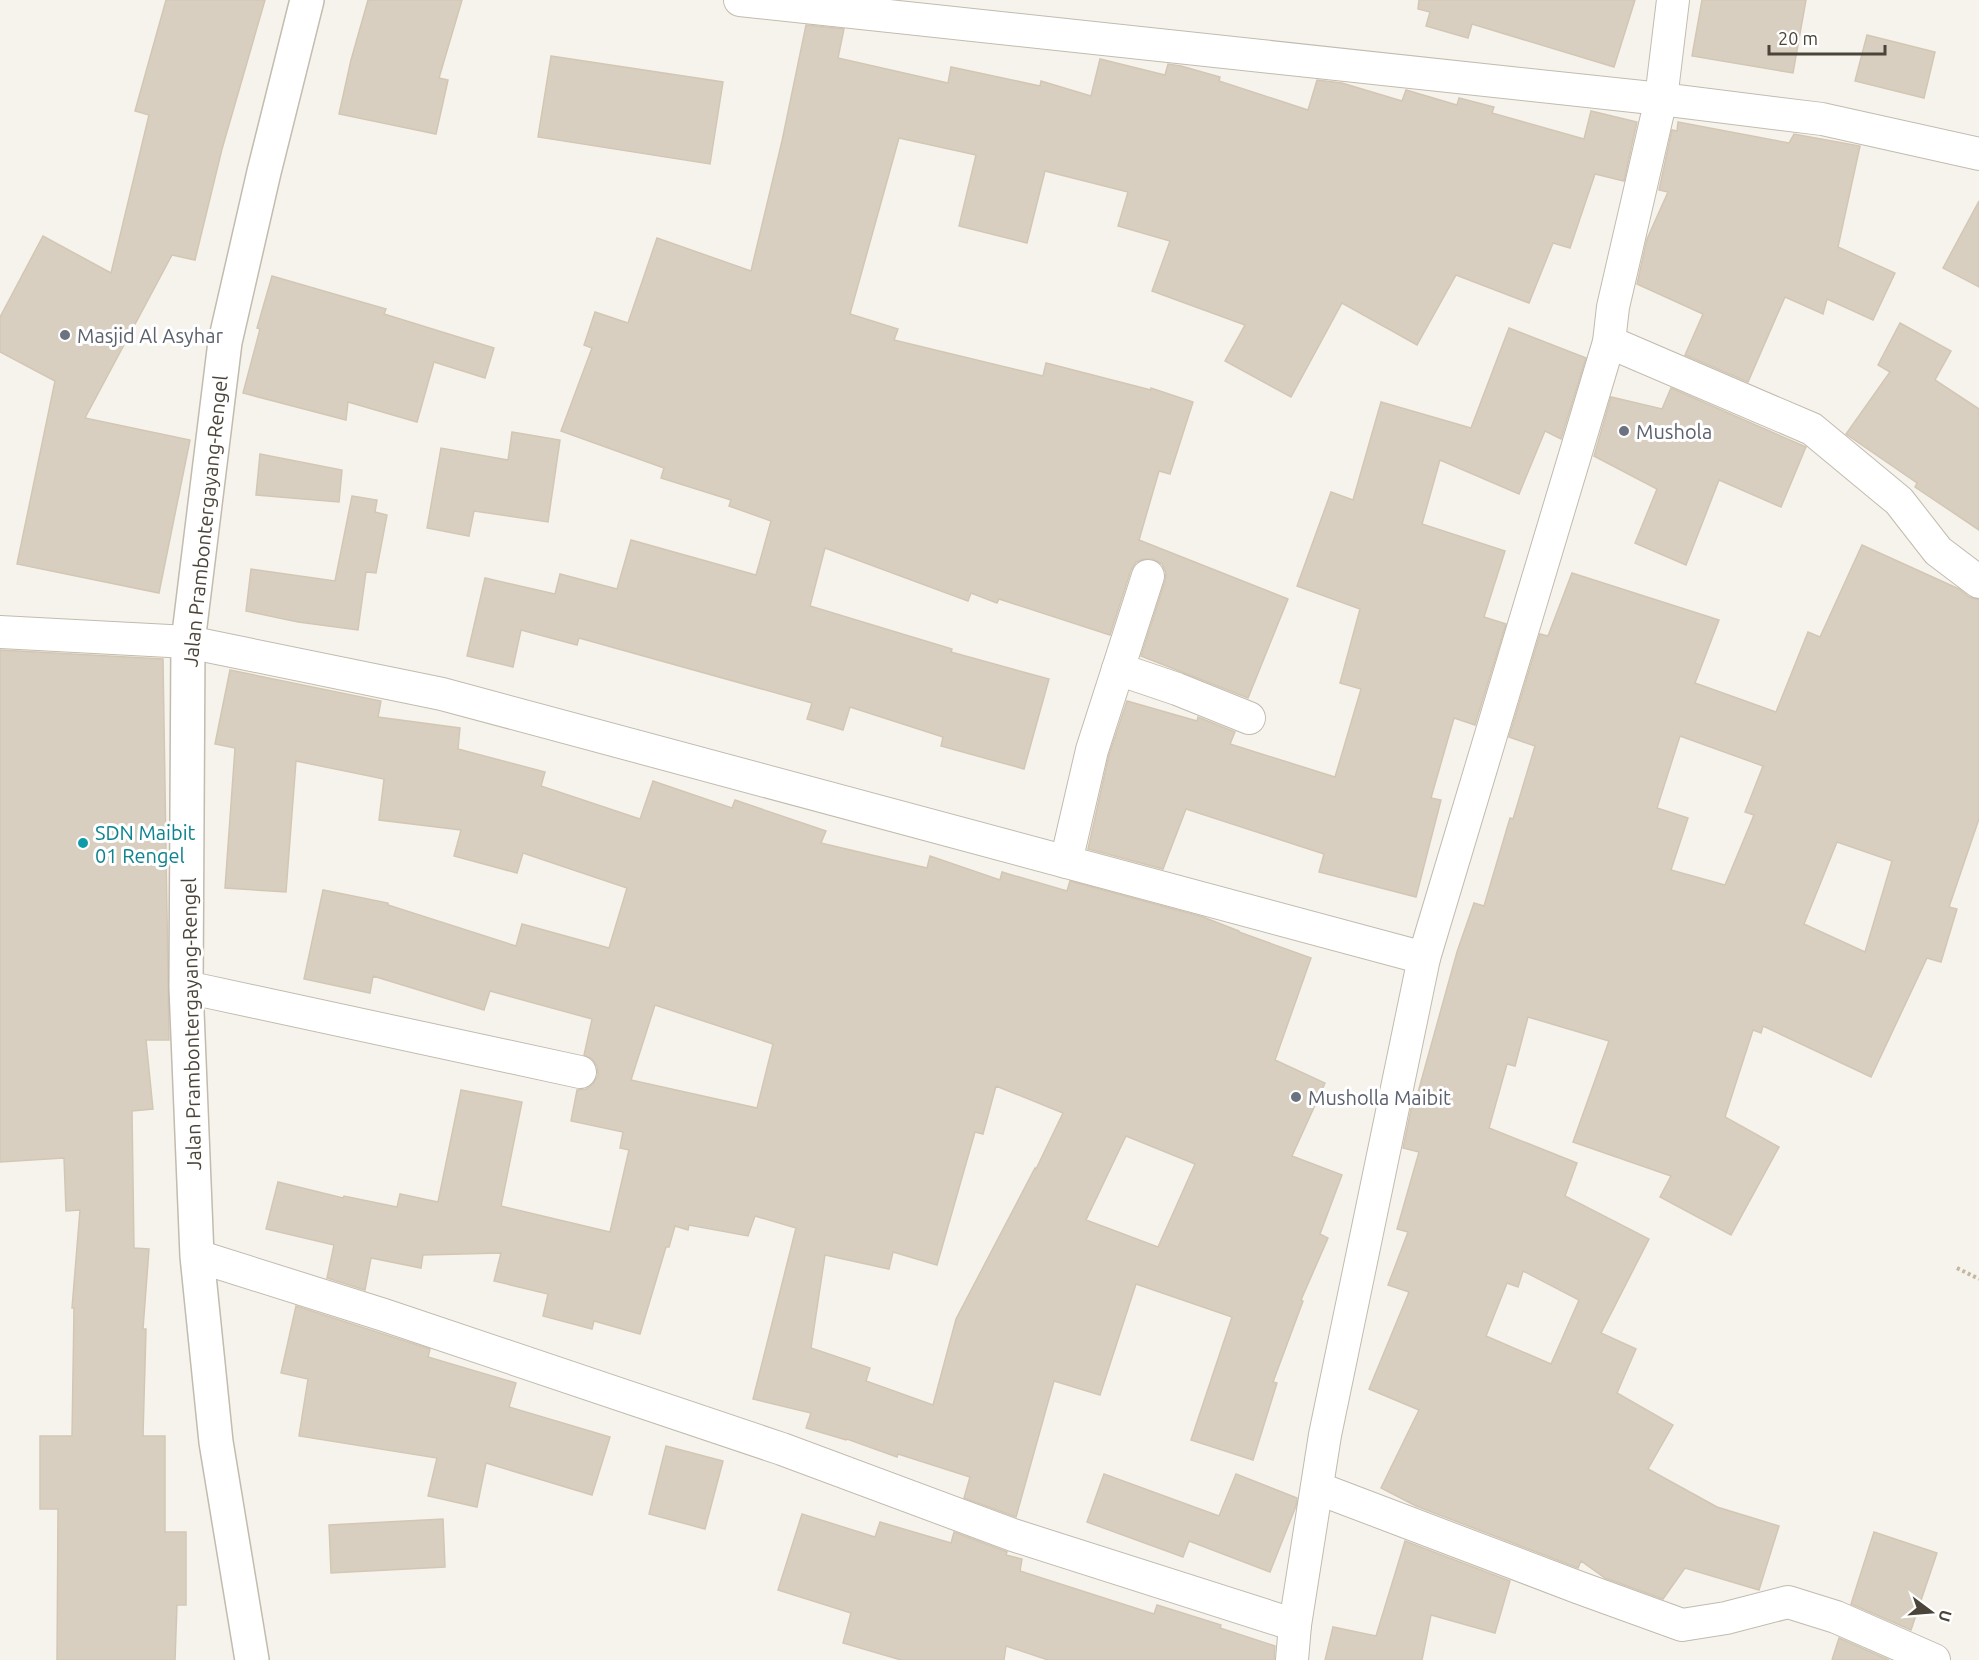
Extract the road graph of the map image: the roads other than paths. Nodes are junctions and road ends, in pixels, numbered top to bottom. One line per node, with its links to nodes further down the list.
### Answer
1 (307, 0): 10 (street, Jalan Prambontergayang-Rengel)
2 (740, 0): 4 (street)
3 (1673, 0): 4 (street)
4 (1661, 99): 5 (street); 6 (street)
5 (1979, 154)
6 (1611, 327): 8 (street); 14 (street)
7 (1148, 576): 11 (street)
8 (1979, 582)
9 (0, 632): 10 (street)
10 (188, 642): 13 (street); 15 (street, Jalan Prambontergayang-Rengel)
11 (1118, 669): 12 (street); 13 (street)
12 (1249, 718)
13 (1066, 862): 14 (street)
14 (1424, 958): 18 (street)
15 (186, 987): 16 (street); 17 (street, Jalan Prambontergayang-Rengel)
16 (579, 1072)
17 (197, 1256): 19 (street); 20 (street, Jalan Prambontergayang-Rengel)
18 (1317, 1488): 19 (street); 22 (street)
19 (1295, 1625): 21 (street)
20 (252, 1660)
21 (1292, 1660)
22 (1934, 1660)

